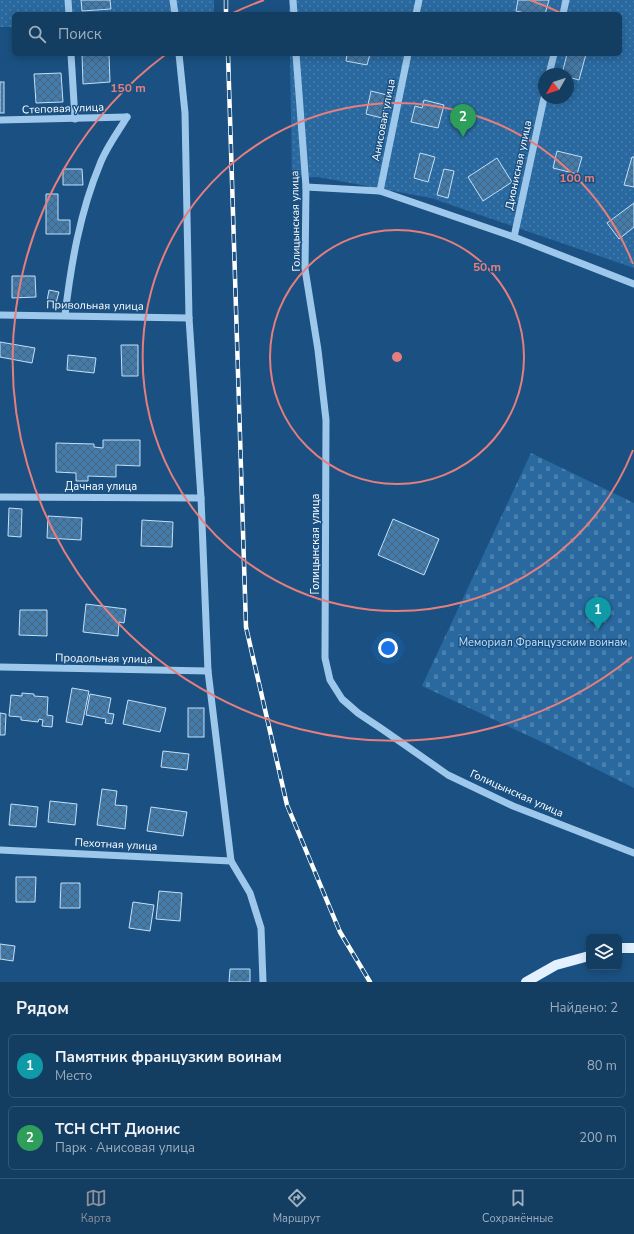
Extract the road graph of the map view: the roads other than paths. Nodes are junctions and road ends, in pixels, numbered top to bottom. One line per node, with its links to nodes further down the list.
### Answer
1 (68, 0): 6 (street)
2 (173, 0): 7 (street)
3 (293, 0): 8 (street)
4 (418, 0): 9 (street)
5 (566, 0): 10 (street)
6 (69, 12)
7 (175, 12)
8 (294, 12)
9 (416, 12)
10 (563, 12)
11 (71, 56): 18 (street)
12 (179, 56): 26 (street)
13 (296, 56): 20 (street, Голицынская улица)
14 (408, 56): 21 (street, Анисовая улица)
15 (554, 56): 16 (street)
16 (551, 68)
17 (543, 104): 22 (street, Дионисная улица)
18 (75, 119): 19 (street, Степовая улица); 25 (street, Степовая улица)
19 (0, 120)
20 (306, 187): 21 (street); 32 (street, Голицынская улица)
21 (380, 191): 22 (street)
22 (514, 237): 23 (street)
23 (634, 284)
24 (0, 315): 25 (street, Привольная улица)
25 (65, 315): 26 (street, Привольная улица)
26 (189, 318): 28 (street)
27 (0, 496): 28 (street, Дачная улица)
28 (201, 498): 30 (street)
29 (0, 667): 30 (street, Продольная улица)
30 (208, 671): 33 (street)
31 (0, 850): 33 (street, Пехотная улица)
32 (634, 853)
33 (231, 861): 37 (street)
34 (622, 948): 35 (main road)
35 (634, 948)
36 (586, 957): 38 (main road)
37 (263, 982)
38 (526, 982)

